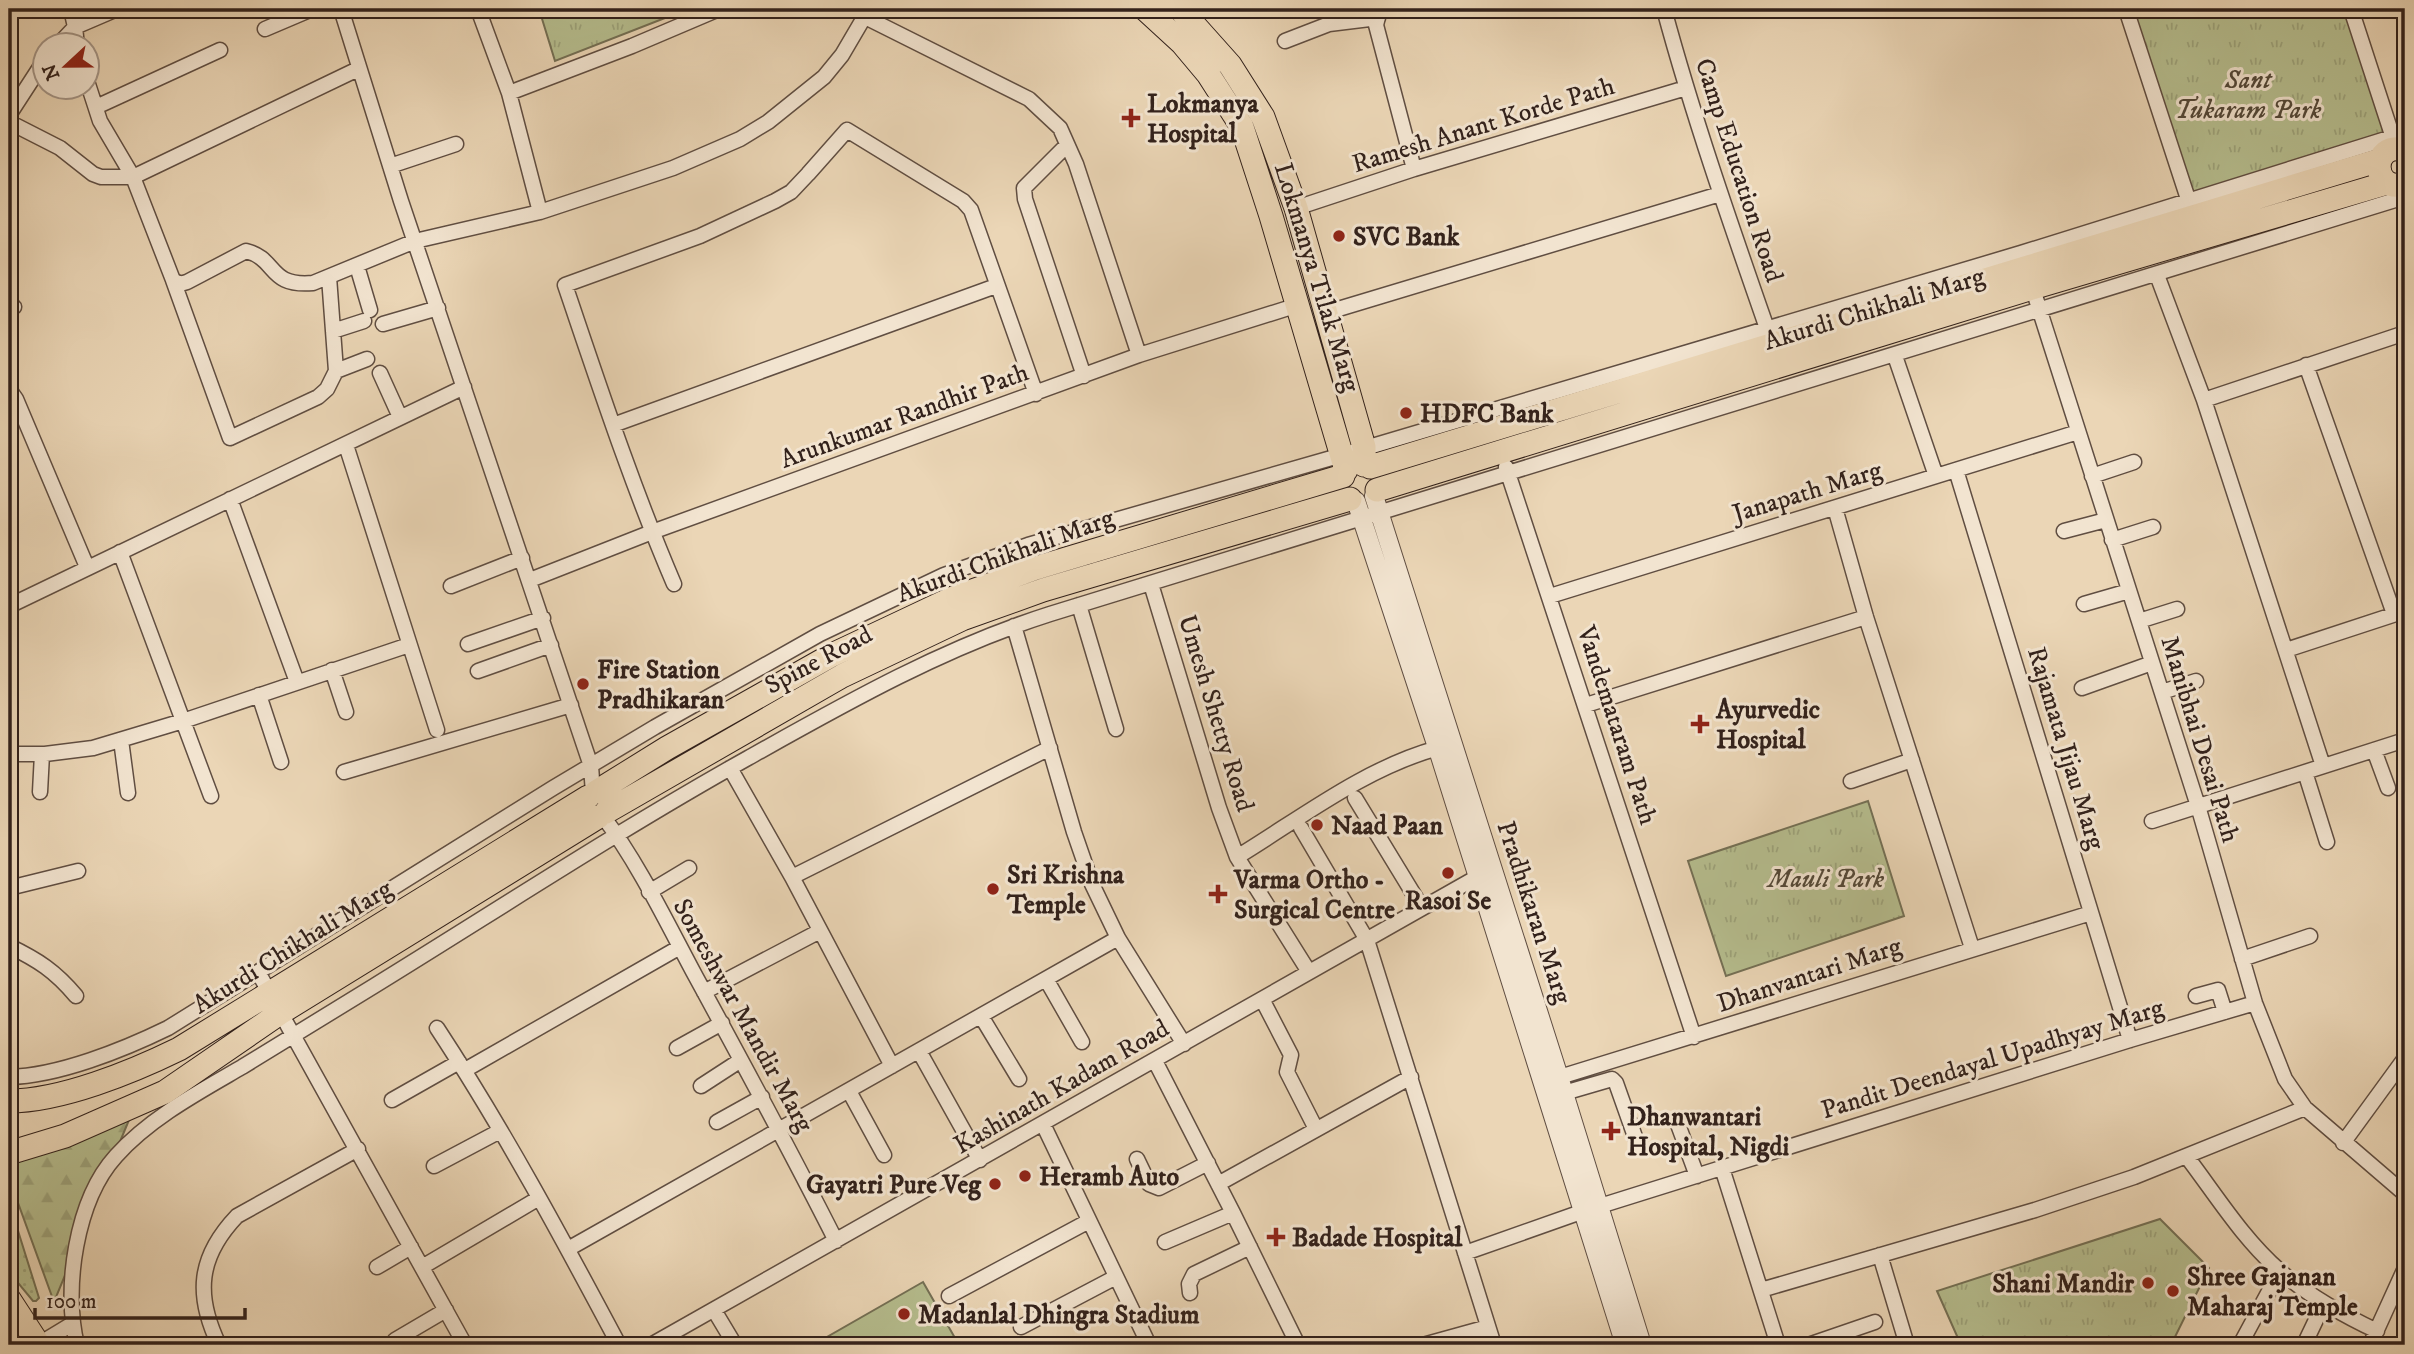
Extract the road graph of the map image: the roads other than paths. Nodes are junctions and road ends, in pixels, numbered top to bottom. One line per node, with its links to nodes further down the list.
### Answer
1 (71, 9): 14 (street)
2 (117, 9): 14 (street)
3 (312, 9): 15 (street)
4 (341, 9): 20 (street)
5 (478, 9): 23 (street)
6 (719, 9): 23 (street)
7 (1664, 9): 22 (street, Camp Education Road)
8 (2126, 9): 36 (street)
9 (2367, 9): 10 (street)
10 (2351, 11): 30 (street)
11 (867, 13): 29 (street); 38 (street)
12 (1379, 13): 18 (street); 32 (street)
13 (1169, 14): 37 (main road, Lokmanya Tilak Marg); 46 (main road, Lokmanya Tilak Marg)
14 (75, 27): 16 (street); 17 (street)
15 (265, 29)
16 (70, 32)
17 (76, 32)
18 (1285, 41)
19 (220, 50): 25 (street)
20 (358, 69): 31 (street); 33 (street)
21 (32, 80): 26 (street)
22 (1686, 88): 32 (street, Ramesh Anant Korde Path); 35 (street, Camp Education Road)
23 (509, 93): 38 (street)
24 (94, 102): 25 (street)
25 (96, 107): 33 (street)
26 (9, 115)
27 (9, 122): 33 (street)
28 (456, 144): 31 (street)
29 (1067, 145): 54 (street); 60 (street)
30 (2396, 146): 34 (main road); 36 (street); 41 (main road, Akurdi Chikhali Marg)
31 (390, 166): 39 (street)
32 (1414, 169): 37 (street, Ramesh Anant Korde Path)
33 (133, 177): 44 (street)
34 (2401, 189): 41 (main road, Akurdi Chikhali Marg); 42 (street)
35 (1720, 194): 49 (street); 53 (street, Camp Education Road)
36 (2189, 202): 41 (street)
37 (1296, 208): 49 (main road, Lokmanya Tilak Marg)
38 (540, 212): 39 (street)
39 (415, 241): 40 (street); 47 (street)
40 (357, 266): 43 (street); 51 (street)
41 (2026, 269): 48 (street, Manibhai Desai Path); 53 (main road, Akurdi Chikhali Marg); 72 (main road, Akurdi Chikhali Marg)
42 (2157, 275): 48 (street); 64 (street)
43 (329, 277): 44 (street); 51 (street)
44 (173, 280): 58 (street)
45 (996, 286): 63 (street); 66 (street); 66 (street)
46 (1297, 305): 54 (street, Arunkumar Randhir Path); 71 (main road, Lokmanya Tilak Marg)
47 (438, 308): 50 (street); 61 (street)
48 (2039, 312): 55 (street); 68 (street, Manibhai Desai Path)
49 (1325, 313): 71 (main road, Lokmanya Tilak Marg)
50 (383, 324)
51 (333, 331): 58 (street)
52 (2405, 333): 57 (street)
53 (1770, 337): 67 (main road, Akurdi Chikhali Marg); 71 (street)
54 (1139, 355): 60 (street, Arunkumar Randhir Path)
55 (1895, 356): 72 (street); 74 (street)
56 (367, 359): 58 (street)
57 (2306, 365): 64 (street); 97 (street)
58 (336, 371)
59 (380, 373): 65 (street)
60 (1084, 376): 63 (street, Arunkumar Randhir Path)
61 (464, 387): 65 (street); 85 (street)
62 (9, 389): 86 (street)
63 (1036, 394): 82 (street, Arunkumar Randhir Path)
64 (2204, 400): 105 (street)
65 (400, 417): 69 (street)
66 (612, 425): 82 (street)
67 (1495, 429): 71 (main road, Akurdi Chikhali Marg); 72 (street, Vandemataram Path)
68 (2078, 432): 73 (street, Janapath Marg); 75 (street, Manibhai Desai Path)
69 (345, 445): 76 (street); 103 (street)
70 (2134, 462): 75 (street)
71 (1355, 463): 77 (main road); 77 (main road); 129 (street); 140 (main road, Akurdi Chikhali Marg)
72 (1505, 463): 77 (main road, Akurdi Chikhali Marg); 92 (street, Vandemataram Path)
73 (1956, 470): 74 (street, Janapath Marg); 154 (street, Rajamata Jijau Marg)
74 (1937, 476): 78 (street, Janapath Marg)
75 (2092, 476): 79 (street, Manibhai Desai Path)
76 (230, 499): 84 (street); 110 (street)
77 (1367, 503): 89 (street); 123 (street, Pradhikaran Marg); 140 (main road, Spine Road); 149 (street, Pradhikaran Marg)
78 (1835, 508): 92 (street, Janapath Marg); 98 (street)
79 (2106, 520): 81 (street); 83 (street, Manibhai Desai Path)
80 (2153, 527): 83 (street)
81 (2064, 531)
82 (652, 532): 87 (street, Arunkumar Randhir Path); 88 (street)
83 (2112, 540): 91 (street, Manibhai Desai Path)
84 (120, 552): 86 (street); 117 (street)
85 (522, 558): 87 (street); 90 (street)
86 (87, 567): 95 (street)
87 (530, 580): 99 (street)
88 (674, 584)
89 (1151, 584): 94 (street); 146 (street, Umesh Shetty Road)
90 (451, 586)
91 (2129, 591): 93 (street); 100 (street, Manibhai Desai Path)
92 (1550, 596): 115 (street, Vandemataram Path)
93 (2084, 604)
94 (1079, 605): 101 (street); 118 (street)
95 (9, 606)
96 (2177, 609): 100 (street)
97 (2400, 613): 105 (street)
98 (1866, 617): 115 (street); 127 (street)
99 (542, 618): 102 (street); 104 (street)
100 (2139, 621): 106 (street, Manibhai Desai Path)
101 (1014, 626): 122 (street); 131 (street)
102 (468, 644)
103 (410, 645): 107 (street); 119 (street)
104 (551, 645): 108 (street); 114 (street)
105 (2286, 650): 130 (street)
106 (2152, 663): 111 (street); 112 (street, Manibhai Desai Path)
107 (332, 670): 110 (street); 116 (street)
108 (478, 671)
109 (2196, 681): 112 (street)
110 (297, 682): 113 (street)
111 (2082, 688)
112 (2161, 692): 141 (street, Manibhai Desai Path)
113 (259, 695): 117 (street); 128 (street)
114 (571, 705): 129 (street); 132 (street)
115 (1586, 705): 177 (street, Vandemataram Path)
116 (346, 712)
117 (183, 721): 120 (street); 138 (street)
118 (1116, 729)
119 (437, 730)
120 (121, 740): 126 (street); 137 (street)
121 (2405, 740): 124 (street)
122 (1050, 748): 150 (street); 157 (street)
123 (1438, 748): 146 (street, Umesh Shetty Road); 149 (street, Pradhikaran Marg)
124 (2374, 750): 130 (street); 135 (street)
125 (9, 754): 126 (street)
126 (42, 754): 136 (street)
127 (1912, 761): 134 (street); 161 (street)
128 (281, 762)
129 (591, 766): 140 (street); 163 (street)
130 (2323, 766): 133 (street)
131 (730, 768): 144 (street); 150 (street)
132 (344, 772)
133 (2305, 772): 141 (street); 145 (street)
134 (1851, 781)
135 (2388, 788)
136 (40, 792)
137 (128, 793)
138 (211, 796)
139 (1355, 798): 153 (street)
140 (597, 804): 144 (street, Someshwar Mandir Marg); 170 (main road, Akurdi Chikhali Marg)
141 (2198, 806): 142 (street); 162 (street, Manibhai Desai Path)
142 (2152, 821)
143 (1301, 828): 158 (street)
144 (617, 834): 152 (street, Someshwar Mandir Marg); 176 (street)
145 (2327, 842)
146 (1237, 857): 164 (street, Umesh Shetty Road)
147 (690, 868): 152 (street)
148 (78, 871): 151 (street)
149 (1486, 872): 153 (street, Kashinath Kadam Road); 191 (street, Pradhikaran Marg)
150 (792, 877): 155 (street)
151 (9, 888)
152 (649, 891): 160 (street, Someshwar Mandir Marg)
153 (1422, 908): 158 (street, Kashinath Kadam Road)
154 (2091, 913): 161 (street, Dhanvantari Marg); 178 (street, Rajamata Jijau Marg)
155 (820, 931): 166 (street); 187 (street)
156 (2310, 936): 162 (street)
157 (1118, 938): 165 (street); 180 (street)
158 (1367, 940): 164 (street, Kashinath Kadam Road); 189 (street)
159 (9, 946): 167 (street)
160 (680, 947): 166 (street, Someshwar Mandir Marg); 186 (street)
161 (1972, 948): 177 (street, Dhanvantari Marg)
162 (2242, 958): 171 (street, Manibhai Desai Path)
163 (258, 972): 170 (street); 188 (street)
164 (1309, 972): 169 (street, Kashinath Kadam Road)
165 (1046, 979): 173 (street); 179 (street)
166 (704, 992): 174 (street, Someshwar Mandir Marg)
167 (76, 996)
168 (2196, 996): 172 (street)
169 (1262, 999): 180 (street, Kashinath Kadam Road); 201 (street)
170 (275, 1003): 176 (street); 196 (main road, Akurdi Chikhali Marg); 207 (main road)
171 (2255, 1003): 172 (street, Pandit Deendayal Upadhyay Marg); 197 (street, Manibhai Desai Path)
172 (2225, 1012): 178 (street, Pandit Deendayal Upadhyay Marg)
173 (981, 1016): 182 (street); 190 (street)
174 (722, 1023): 181 (street); 184 (street, Someshwar Mandir Marg)
175 (437, 1028): 186 (street)
176 (294, 1035): 206 (street); 242 (street)
177 (1694, 1037): 191 (street, Dhanvantari Marg)
178 (2130, 1040): 214 (street, Pandit Deendayal Upadhyay Marg)
179 (1082, 1042)
180 (1184, 1044): 185 (street, Kashinath Kadam Road)
181 (677, 1048)
182 (919, 1051): 187 (street); 211 (street)
183 (2405, 1058): 204 (street)
184 (741, 1060): 192 (street); 194 (street, Someshwar Mandir Marg)
185 (1155, 1061): 200 (street, Kashinath Kadam Road); 212 (street)
186 (462, 1066): 195 (street); 203 (street)
187 (892, 1066): 193 (street)
188 (9, 1077)
189 (1411, 1077): 201 (street); 227 (street)
190 (1018, 1079)
191 (1555, 1084): 205 (street); 219 (street, Pradhikaran Marg)
192 (701, 1086)
193 (849, 1091): 202 (street); 208 (street)
194 (762, 1097): 199 (street); 202 (street, Someshwar Mandir Marg)
195 (392, 1100)
196 (9, 1101)
197 (2305, 1108): 204 (street, Manibhai Desai Path); 209 (street)
198 (1676, 1119): 215 (street)
199 (717, 1122)
200 (1043, 1124): 211 (street, Kashinath Kadam Road); 221 (street)
201 (1317, 1129): 216 (street)
202 (780, 1130): 222 (street, Someshwar Mandir Marg); 226 (street)
203 (500, 1131): 213 (street); 218 (street)
204 (2343, 1143): 217 (street, Manibhai Desai Path)
205 (1639, 1148)
206 (358, 1149): 224 (street); 249 (street)
207 (9, 1153)
208 (884, 1155)
209 (2187, 1157): 228 (street); 232 (street)
210 (1137, 1158): 212 (street)
211 (980, 1160): 222 (street, Kashinath Kadam Road)
212 (1208, 1163): 216 (street)
213 (434, 1166)
214 (1722, 1168): 215 (street, Pandit Deendayal Upadhyay Marg); 234 (street)
215 (1697, 1176): 219 (street, Pandit Deendayal Upadhyay Marg)
216 (1218, 1184): 220 (street)
217 (2405, 1194)
218 (539, 1198): 226 (street); 230 (street)
219 (1591, 1209): 227 (street, Pandit Deendayal Upadhyay Marg); 258 (street, Pradhikaran Marg); 259 (street, Pradhikaran Marg)
220 (1233, 1213): 223 (street); 225 (street)
221 (1089, 1221): 233 (street); 236 (street)
222 (836, 1241): 240 (street, Kashinath Kadam Road)
223 (1165, 1242)
224 (411, 1247): 229 (street); 230 (street)
225 (1250, 1247): 235 (street); 255 (street)
226 (568, 1249): 251 (street)
227 (1465, 1253): 244 (street)
228 (1880, 1255): 234 (street); 262 (street)
229 (377, 1266)
230 (422, 1267): 239 (street)
231 (2405, 1268): 245 (street)
232 (2280, 1271): 238 (street); 263 (street)
233 (1116, 1277): 243 (street); 254 (street)
234 (1761, 1290): 260 (street)
235 (1190, 1293)
236 (949, 1296)
237 (9, 1299): 247 (main road)
238 (2324, 1303): 245 (street); 264 (street)
239 (446, 1310): 246 (street); 250 (street)
240 (714, 1310): 252 (street, Kashinath Kadam Road); 253 (street)
241 (1875, 1322): 261 (street)
242 (72, 1324): 247 (street); 248 (street)
243 (1021, 1327)
244 (1488, 1327): 256 (street); 257 (street)
245 (2377, 1331): 265 (street)
246 (395, 1340)
247 (39, 1345)
248 (77, 1345)
249 (219, 1345)
250 (465, 1345)
251 (619, 1345)
252 (651, 1345)
253 (735, 1345)
254 (1147, 1345)
255 (1298, 1345)
256 (1423, 1345)
257 (1494, 1345)
258 (1625, 1345)
259 (1642, 1345)
260 (1778, 1345)
261 (1808, 1345)
262 (1907, 1345)
263 (2240, 1345)
264 (2304, 1345)
265 (2370, 1345)

